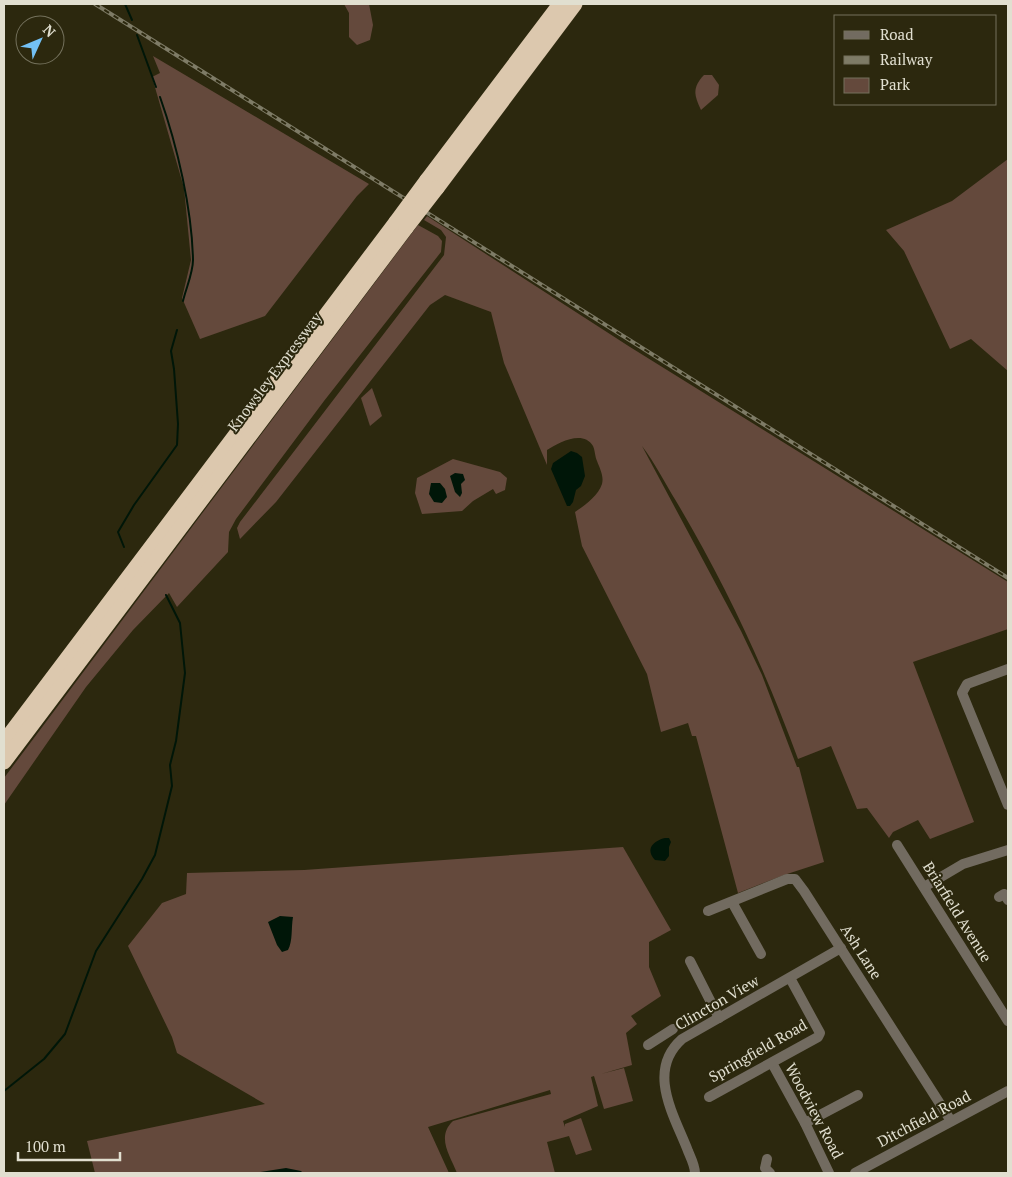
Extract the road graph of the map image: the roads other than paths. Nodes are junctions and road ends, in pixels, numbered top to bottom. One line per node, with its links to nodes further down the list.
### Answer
1 (560, 4): 3 (highway, Knowsley Expressway)
2 (575, 4): 3 (highway, Knowsley Expressway)
3 (432, 184): 4 (highway, Knowsley Expressway, bridge)
4 (401, 225): 6 (highway, Knowsley Expressway); 7 (highway, Knowsley Expressway)
5 (1008, 669): 8 (street)
6 (4, 742)
7 (4, 762)
8 (1008, 805)
9 (897, 845): 11 (street, Briarfield Avenue)
10 (1008, 850): 11 (street)
11 (924, 887): 19 (street, Briarfield Avenue)
12 (732, 902): 13 (street, Ash Lane); 14 (street, Ash Lane); 15 (street)
13 (708, 911)
14 (841, 948): 17 (street, Clincton View); 26 (street, Ash Lane)
15 (761, 954)
16 (690, 961): 18 (street)
17 (790, 978): 18 (street, Clincton View); 22 (street, Springfield Road)
18 (719, 1018): 21 (street, Clincton View)
19 (1008, 1021)
20 (648, 1045): 21 (street)
21 (674, 1046): 29 (street, Clincton View)
22 (772, 1063): 25 (street, Springfield Road); 27 (street, Woodview Road)
23 (1008, 1092): 26 (street, Ditchfield Road)
24 (858, 1095): 27 (street)
25 (709, 1097)
26 (952, 1121): 32 (street, Ditchfield Road)
27 (805, 1124): 31 (street, Woodview Road)
28 (768, 1159): 30 (street)
29 (696, 1173)
30 (770, 1173)
31 (829, 1173)
32 (855, 1173)

